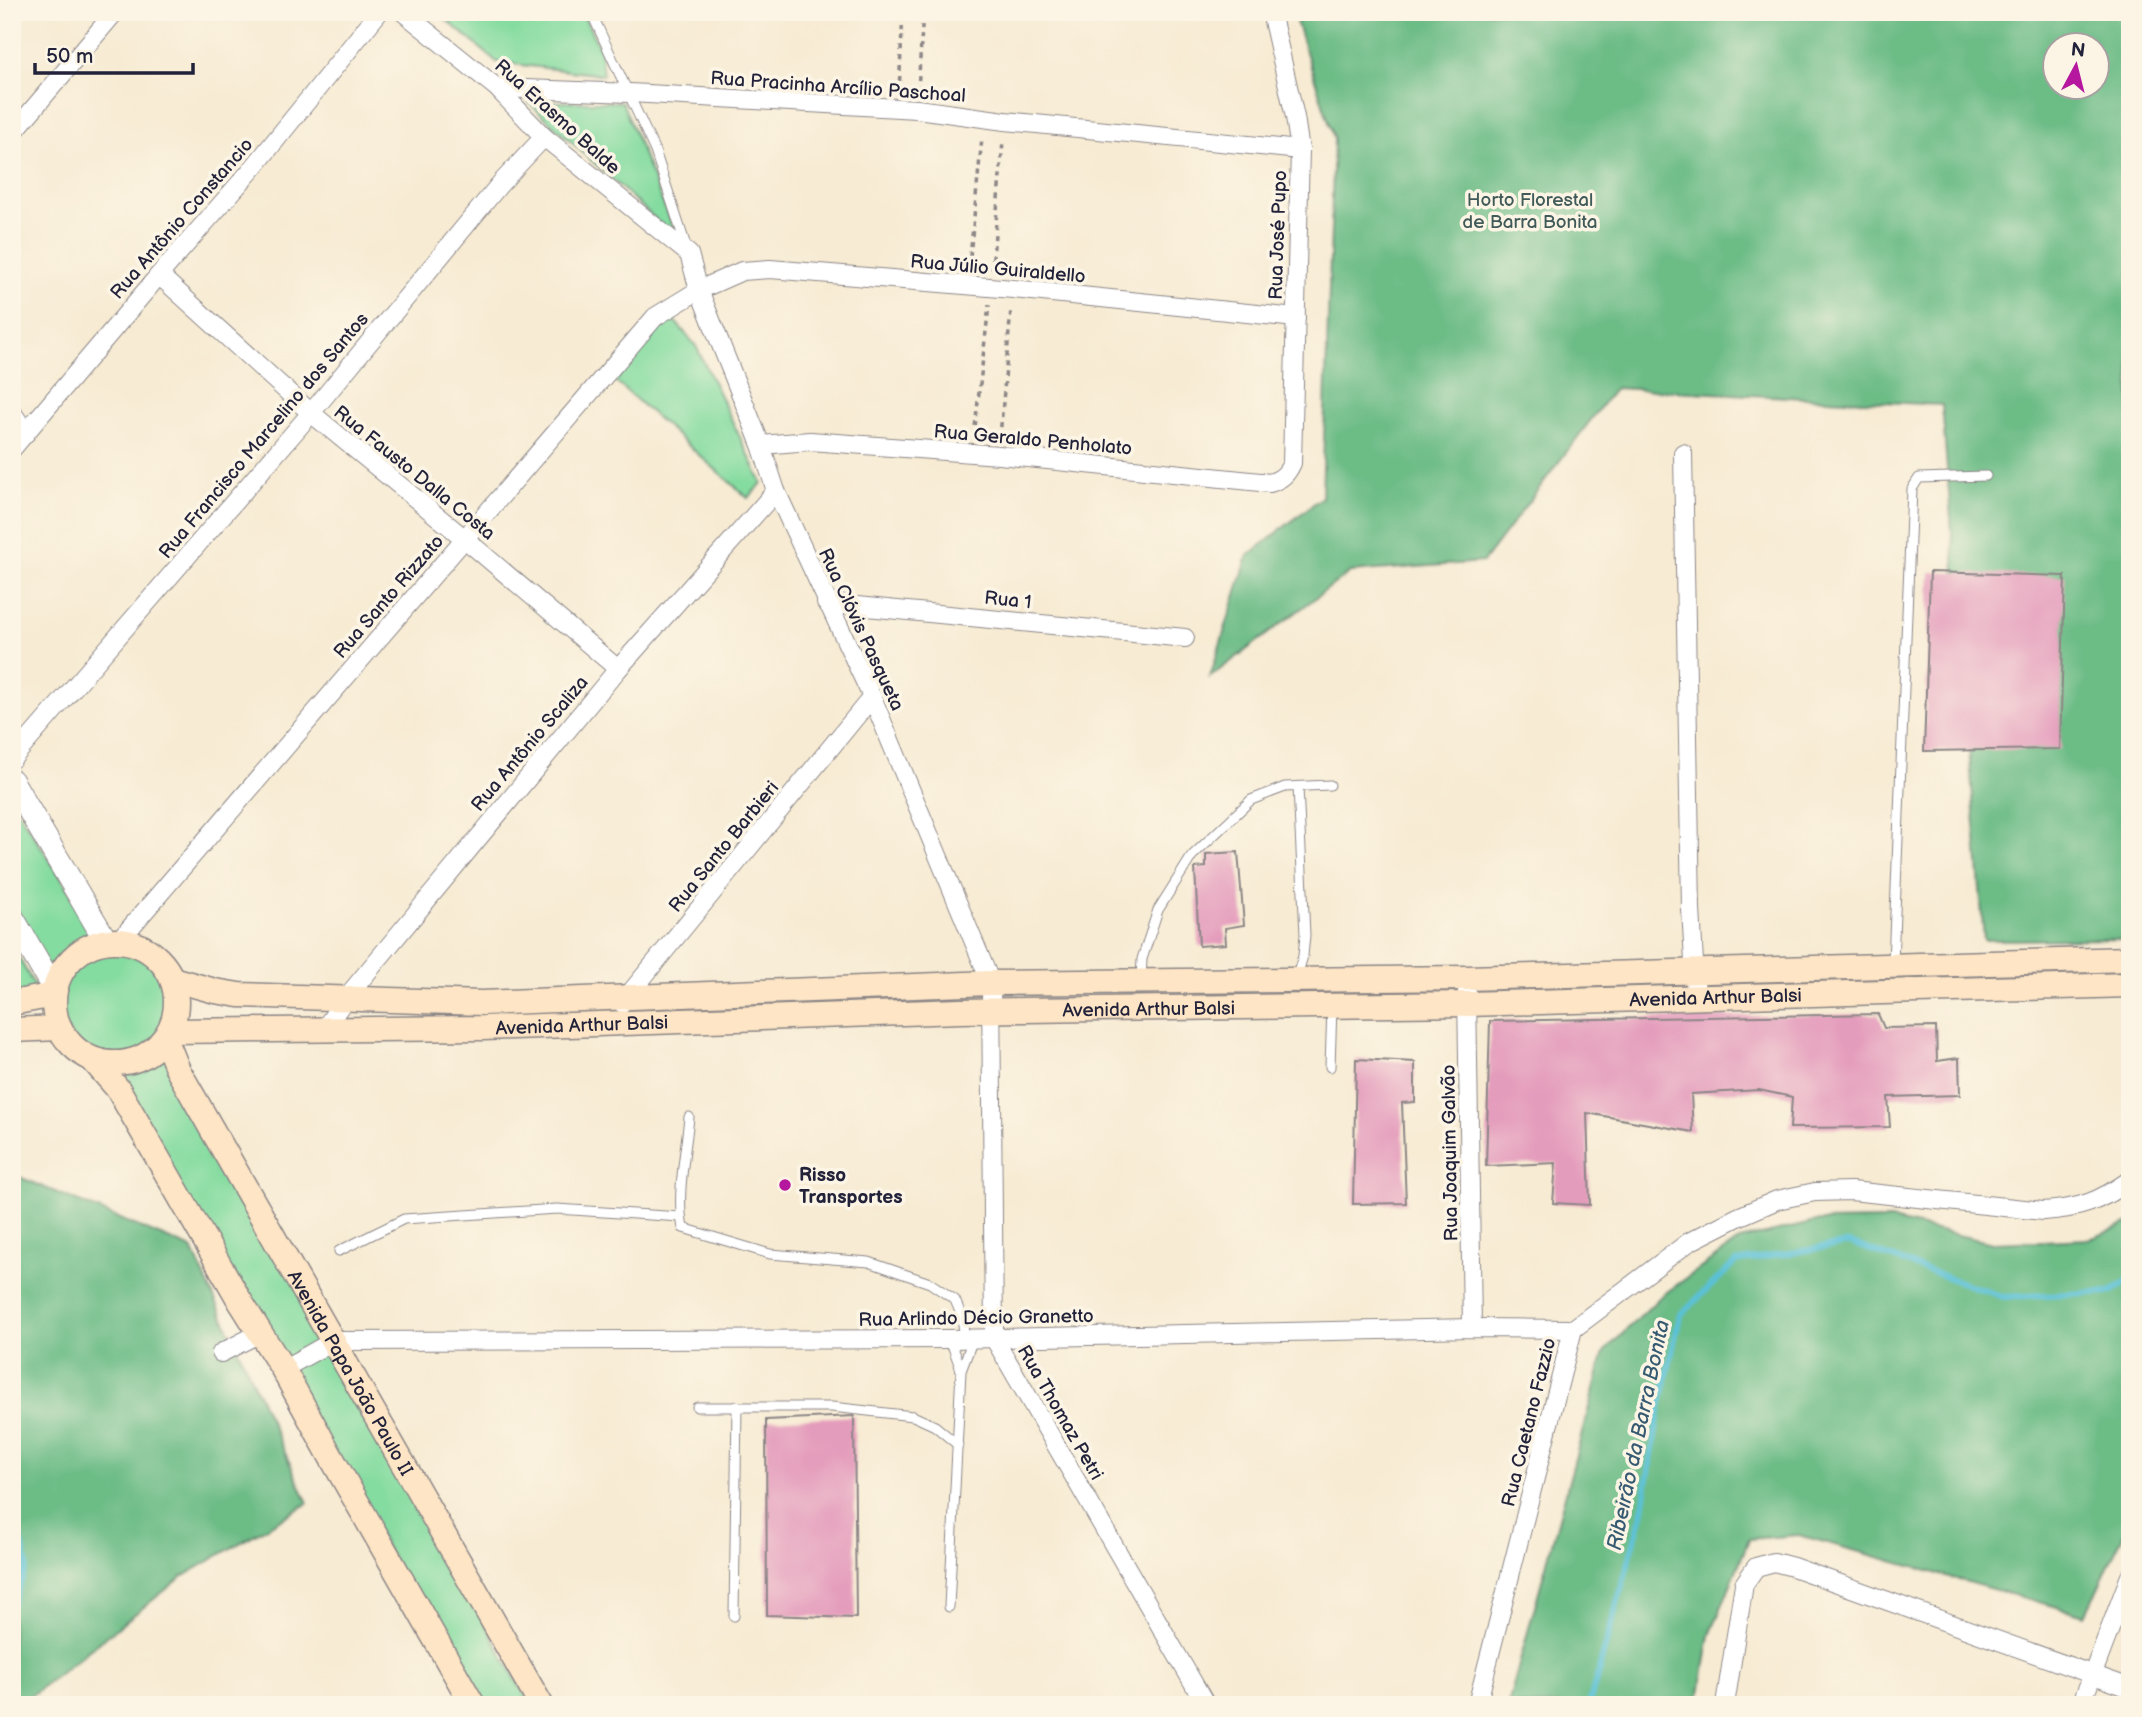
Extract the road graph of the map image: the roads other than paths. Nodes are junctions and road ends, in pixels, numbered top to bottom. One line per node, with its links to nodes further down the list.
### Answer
1 (115, 12): 8 (street)
2 (379, 12): 12 (street, Rua Antônio Constancio)
3 (403, 12): 6 (street, Rua Erasmo Balde)
4 (591, 12): 7 (lane)
5 (1270, 12): 10 (street, Rua José Pupo)
6 (497, 88): 7 (street, Rua Pracinha Arcílio Paschoal); 9 (street, Rua Erasmo Balde)
7 (629, 93): 10 (street, Rua Pracinha Arcílio Paschoal); 11 (lane)
8 (12, 134)
9 (544, 137): 11 (street, Rua Erasmo Balde); 16 (street, Rua Francisco Marcelino dos Santos)
10 (1300, 150): 14 (street, Rua José Pupo)
11 (689, 254): 13 (street)
12 (159, 275): 16 (street, Rua Fausto Dalla Costa); 17 (street, Rua Antônio Constancio)
13 (699, 290): 14 (street, Rua Júlio Guiraldello); 18 (street, Rua Clóvis Pasqueta); 24 (street, Rua Santo Rizzato)
14 (1296, 318): 21 (street, Rua José Pupo)
15 (12, 412): 17 (street)
16 (310, 413): 24 (street, Rua Fausto Dalla Costa); 29 (street, Rua Francisco Marcelino dos Santos)
17 (26, 433): 19 (street, Rua Antônio Constancio)
18 (761, 445): 21 (street, Rua Geraldo Penholato); 23 (street, Rua Clóvis Pasqueta)
19 (12, 449)
20 (1683, 453): 37 (street)
21 (1292, 463)
22 (1986, 476): 36 (lane)
23 (776, 491): 25 (street, Rua Clóvis Pasqueta); 27 (street, Rua Antônio Scaliza)
24 (465, 539): 27 (street, Rua Fausto Dalla Costa); 34 (street, Rua Santo Rizzato)
25 (827, 603): 26 (street, Rua 1); 28 (street, Rua Clóvis Pasqueta)
26 (1185, 638)
27 (618, 669): 45 (street, Rua Antônio Scaliza)
28 (872, 697): 42 (street, Rua Clóvis Pasqueta); 46 (street, Rua Santo Barbieri)
29 (12, 759)
30 (12, 781): 34 (street)
31 (1330, 785): 32 (lane)
32 (1298, 787): 40 (lane); 41 (lane)
33 (12, 917): 44 (street)
34 (113, 941): 39 (main road); 44 (main road)
35 (2130, 959): 36 (main road, Avenida Arthur Balsi)
36 (1893, 965): 37 (main road, Avenida Arthur Balsi)
37 (1696, 970): 38 (main road, Avenida Arthur Balsi); 47 (street)
38 (1467, 978): 40 (main road, Avenida Arthur Balsi); 49 (street, Rua Joaquim Galvão)
39 (172, 979): 45 (main road, Avenida Arthur Balsi); 57 (main road)
40 (1296, 980): 41 (main road, Avenida Arthur Balsi)
41 (1141, 982): 42 (main road, Avenida Arthur Balsi); 51 (main road)
42 (990, 983): 46 (main road, Avenida Arthur Balsi); 52 (street, Rua Thomaz Petri)
43 (2130, 985): 47 (main road, Avenida Arthur Balsi)
44 (54, 993): 48 (main road); 54 (main road)
45 (346, 998): 46 (main road, Avenida Arthur Balsi); 55 (street, Rua Antônio Scaliza)
46 (625, 998): 53 (street, Rua Santo Barbieri)
47 (1696, 998): 49 (main road, Avenida Arthur Balsi)
48 (12, 1003)
49 (1468, 1004): 50 (main road, Avenida Arthur Balsi); 64 (street, Rua Joaquim Galvão)
50 (1332, 1005): 51 (main road, Avenida Arthur Balsi); 59 (lane)
51 (1140, 1007): 52 (main road, Avenida Arthur Balsi)
52 (991, 1011): 53 (main road, Avenida Arthur Balsi); 67 (street, Rua Thomaz Petri)
53 (609, 1024): 55 (main road, Avenida Arthur Balsi)
54 (60, 1028): 56 (main road); 58 (main road)
55 (324, 1029): 57 (main road, Avenida Arthur Balsi)
56 (12, 1030)
57 (167, 1034): 58 (main road); 69 (main road, Avenida Papa João Paulo II)
58 (92, 1059): 66 (main road)
59 (1331, 1067)
60 (690, 1117): 62 (lane)
61 (2130, 1180): 65 (street, Rua Caetano Fazzio)
62 (681, 1217): 63 (lane); 68 (lane)
63 (339, 1251)
64 (1472, 1328): 65 (street, Rua Arlindo Décio Granetto); 67 (street, Rua Arlindo Décio Granetto)
65 (1573, 1329): 84 (street, Rua Caetano Fazzio)
66 (260, 1333): 70 (street); 71 (main road)
67 (994, 1338): 68 (street, Rua Arlindo Décio Granetto); 83 (street, Rua Thomaz Petri)
68 (962, 1339): 69 (street, Rua Arlindo Décio Granetto); 72 (lane); 72 (lane)
69 (333, 1341): 71 (street); 82 (main road, Avenida Papa João Paulo II)
70 (221, 1353)
71 (283, 1369): 81 (main road)
72 (961, 1371): 75 (lane)
73 (737, 1406): 74 (lane); 75 (lane); 78 (lane)
74 (697, 1407)
75 (958, 1445): 77 (lane)
76 (2130, 1576): 79 (street)
77 (949, 1607)
78 (734, 1616)
79 (2093, 1674): 80 (street); 85 (street); 86 (street)
80 (2130, 1688)
81 (473, 1705)
82 (541, 1705)
83 (1206, 1705)
84 (1478, 1705)
85 (1725, 1705)
86 (2081, 1705)

